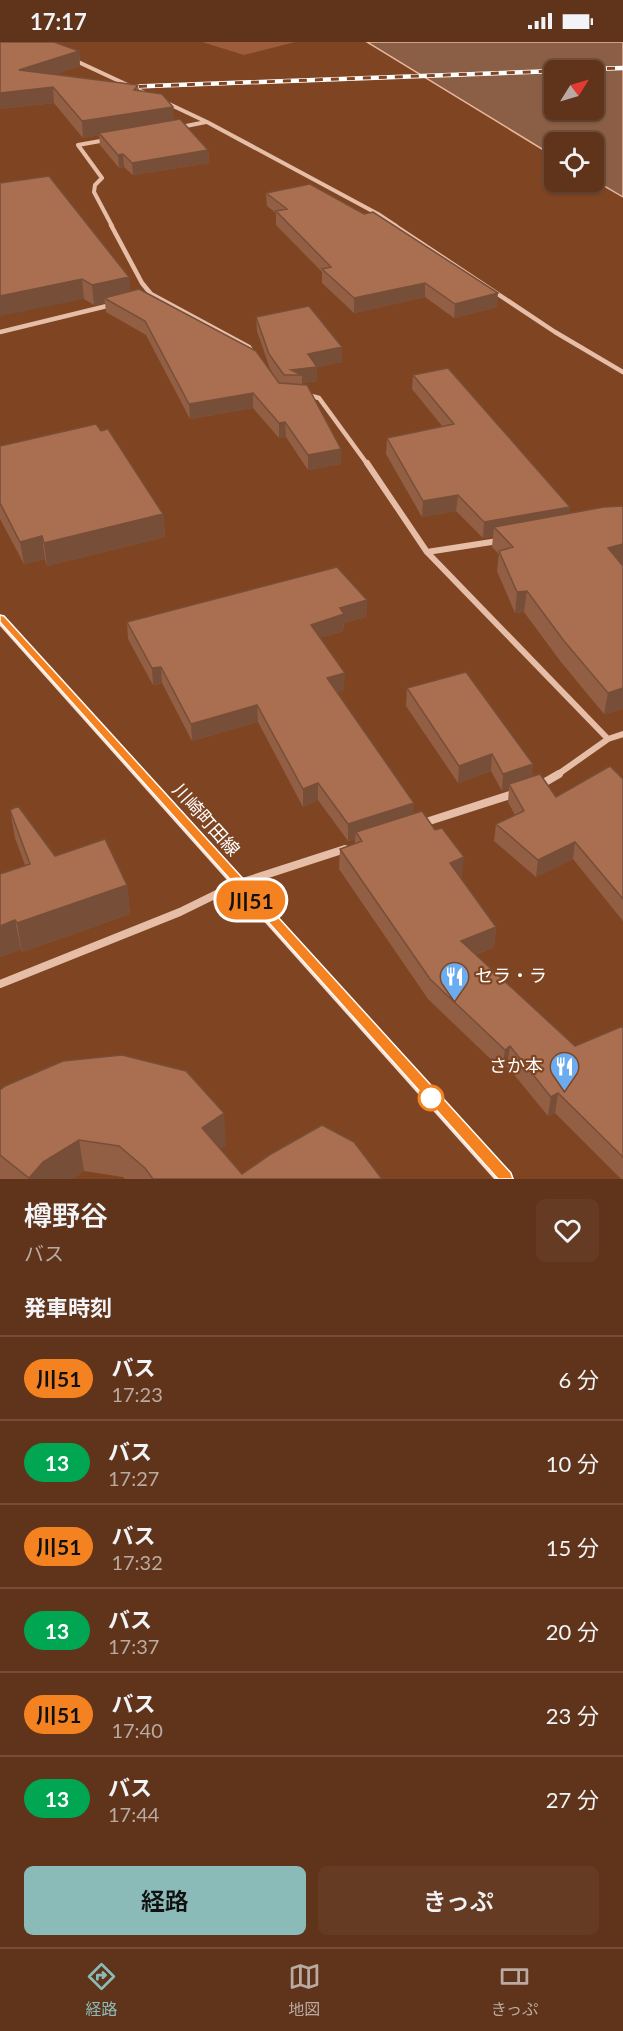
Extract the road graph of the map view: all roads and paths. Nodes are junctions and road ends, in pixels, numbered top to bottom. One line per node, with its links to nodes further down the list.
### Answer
1 (70, 57): 2 (street)
2 (154, 97)
3 (164, 102): 4 (street)
4 (207, 122): 5 (street); 12 (street)
5 (176, 128)
6 (111, 139): 7 (street)
7 (151, 294): 8 (street); 11 (street)
8 (141, 297)
9 (120, 303): 10 (street)
10 (0, 332)
11 (255, 356)
12 (623, 372)
13 (298, 394): 15 (street)
14 (504, 540): 15 (street)
15 (427, 552): 18 (street)
16 (0, 619): 23 (main road, 川崎町田線)
17 (623, 734): 18 (street)
18 (608, 739): 19 (street)
19 (537, 786)
20 (525, 790): 21 (street)
21 (411, 827)
22 (354, 846): 23 (street)
23 (237, 884): 24 (street); 25 (main road, 川崎町田線)
24 (0, 984)
25 (505, 1179)

